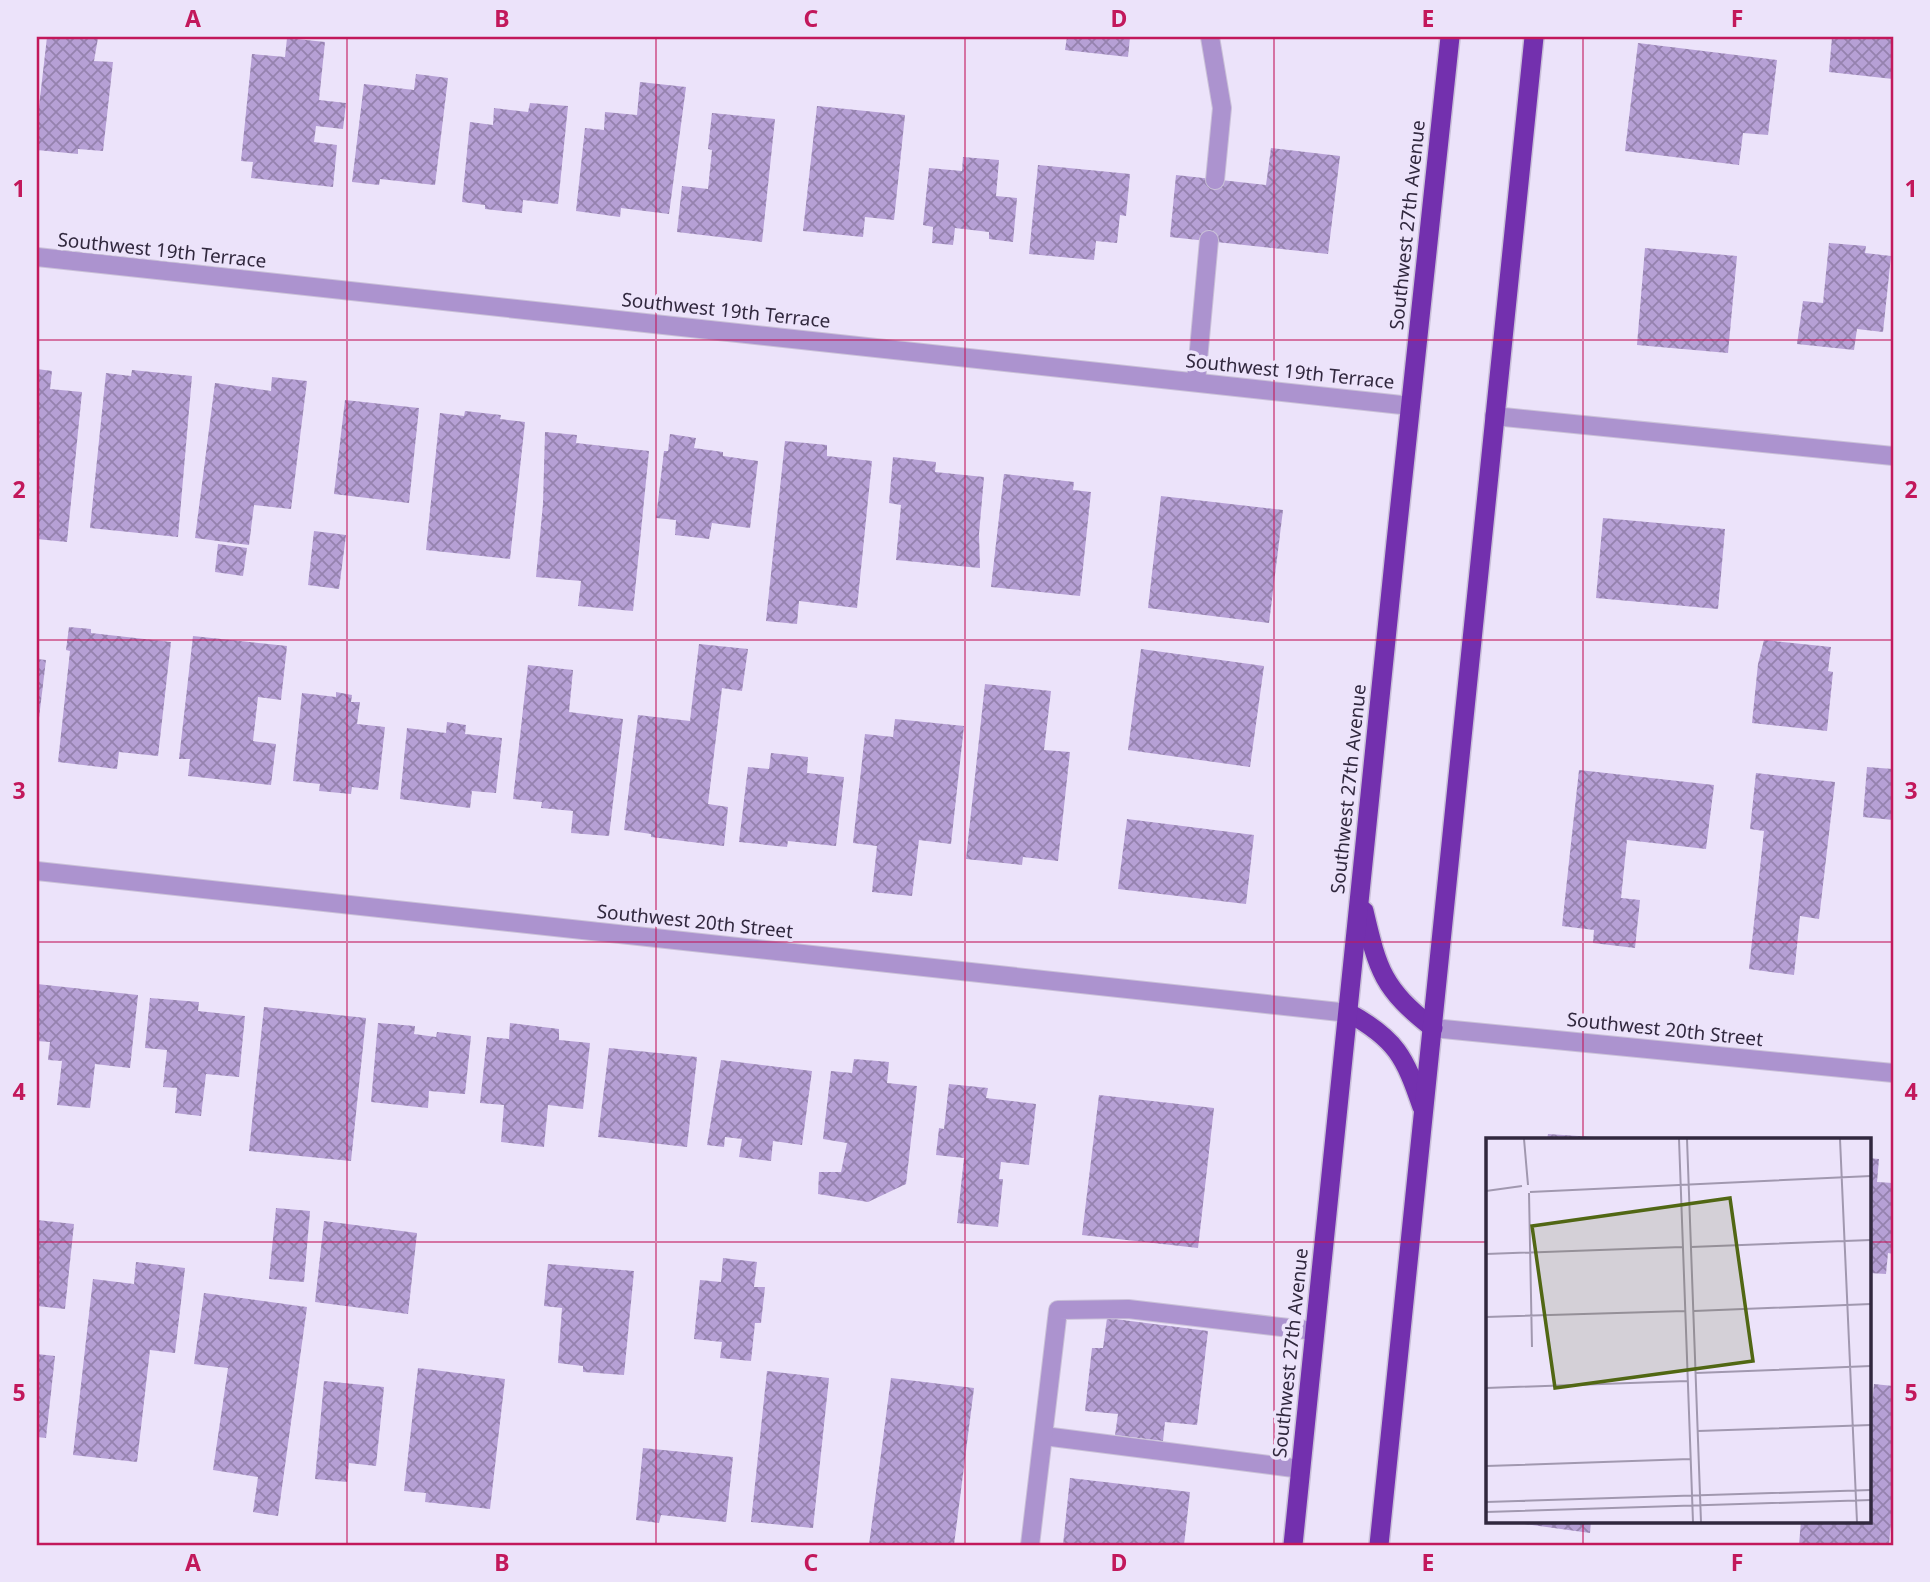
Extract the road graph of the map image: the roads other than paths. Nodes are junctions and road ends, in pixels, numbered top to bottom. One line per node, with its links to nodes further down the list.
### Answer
1 (1210, 37): 4 (street)
2 (1450, 37): 8 (highway, Southwest 27th Avenue)
3 (1534, 37): 9 (highway)
4 (1215, 180)
5 (1209, 240): 7 (street)
6 (37, 257): 7 (street, Southwest 19th Terrace)
7 (1196, 382): 8 (street, Southwest 19th Terrace)
8 (1410, 406): 12 (highway, Southwest 27th Avenue)
9 (1494, 416): 10 (street); 14 (highway)
10 (1893, 456)
11 (37, 871): 13 (street, Southwest 20th Street)
12 (1360, 893): 13 (highway, Southwest 27th Avenue); 14 (highway)
13 (1349, 1013): 16 (highway); 17 (highway, Southwest 27th Avenue)
14 (1433, 1028): 15 (street, Southwest 20th Street); 16 (highway)
15 (1893, 1073)
16 (1425, 1115): 22 (highway)
17 (1315, 1331): 18 (street); 19 (highway, Southwest 27th Avenue)
18 (1044, 1436): 19 (street); 20 (street)
19 (1301, 1469): 21 (highway, Southwest 27th Avenue)
20 (1031, 1545)
21 (1293, 1545)
22 (1379, 1545)

